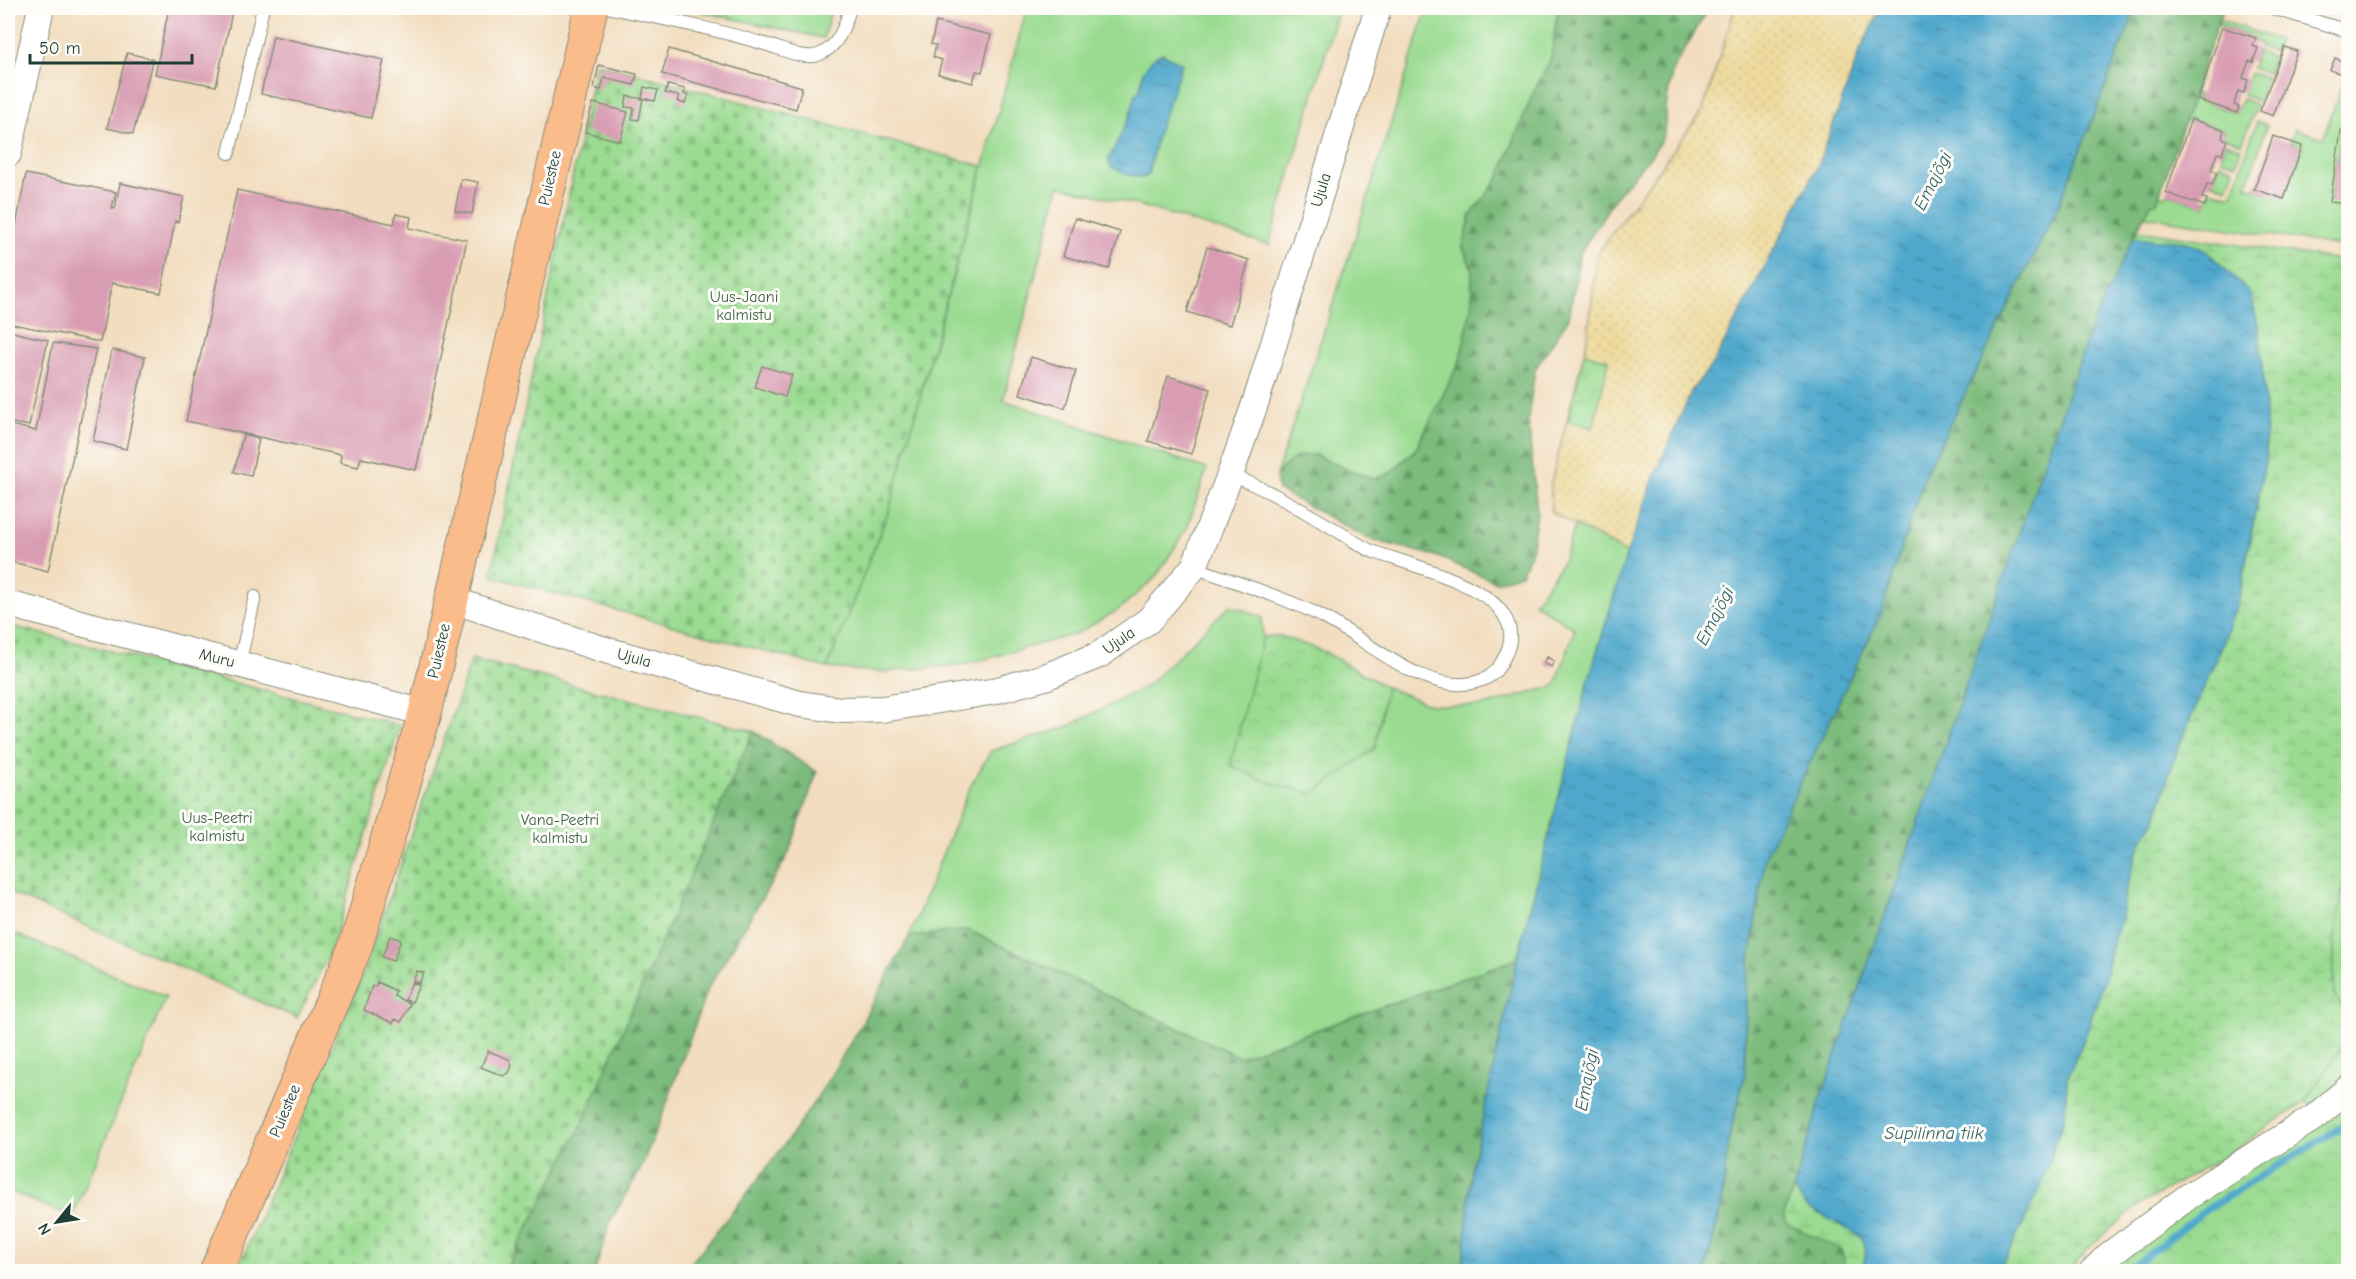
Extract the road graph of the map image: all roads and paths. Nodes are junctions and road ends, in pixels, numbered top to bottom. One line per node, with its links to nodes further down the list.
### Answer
1 (40, 8): 10 (street)
2 (263, 8): 9 (lane)
3 (591, 8): 14 (highway, Puiestee)
4 (611, 8): 5 (lane)
5 (850, 8)
6 (1378, 8): 11 (street, Ujula)
7 (2272, 8): 8 (lane)
8 (2349, 31)
9 (229, 153)
10 (8, 154)
11 (1230, 475): 12 (street, Ujula); 12 (lane)
12 (1194, 567): 14 (street, Ujula)
13 (255, 597): 16 (lane)
14 (452, 600): 17 (highway, Puiestee)
15 (8, 604): 16 (street, Muru)
16 (239, 664): 17 (street, Muru)
17 (425, 713): 19 (highway, Puiestee)
18 (2349, 1089): 20 (street)
19 (216, 1272)
20 (2092, 1272)

